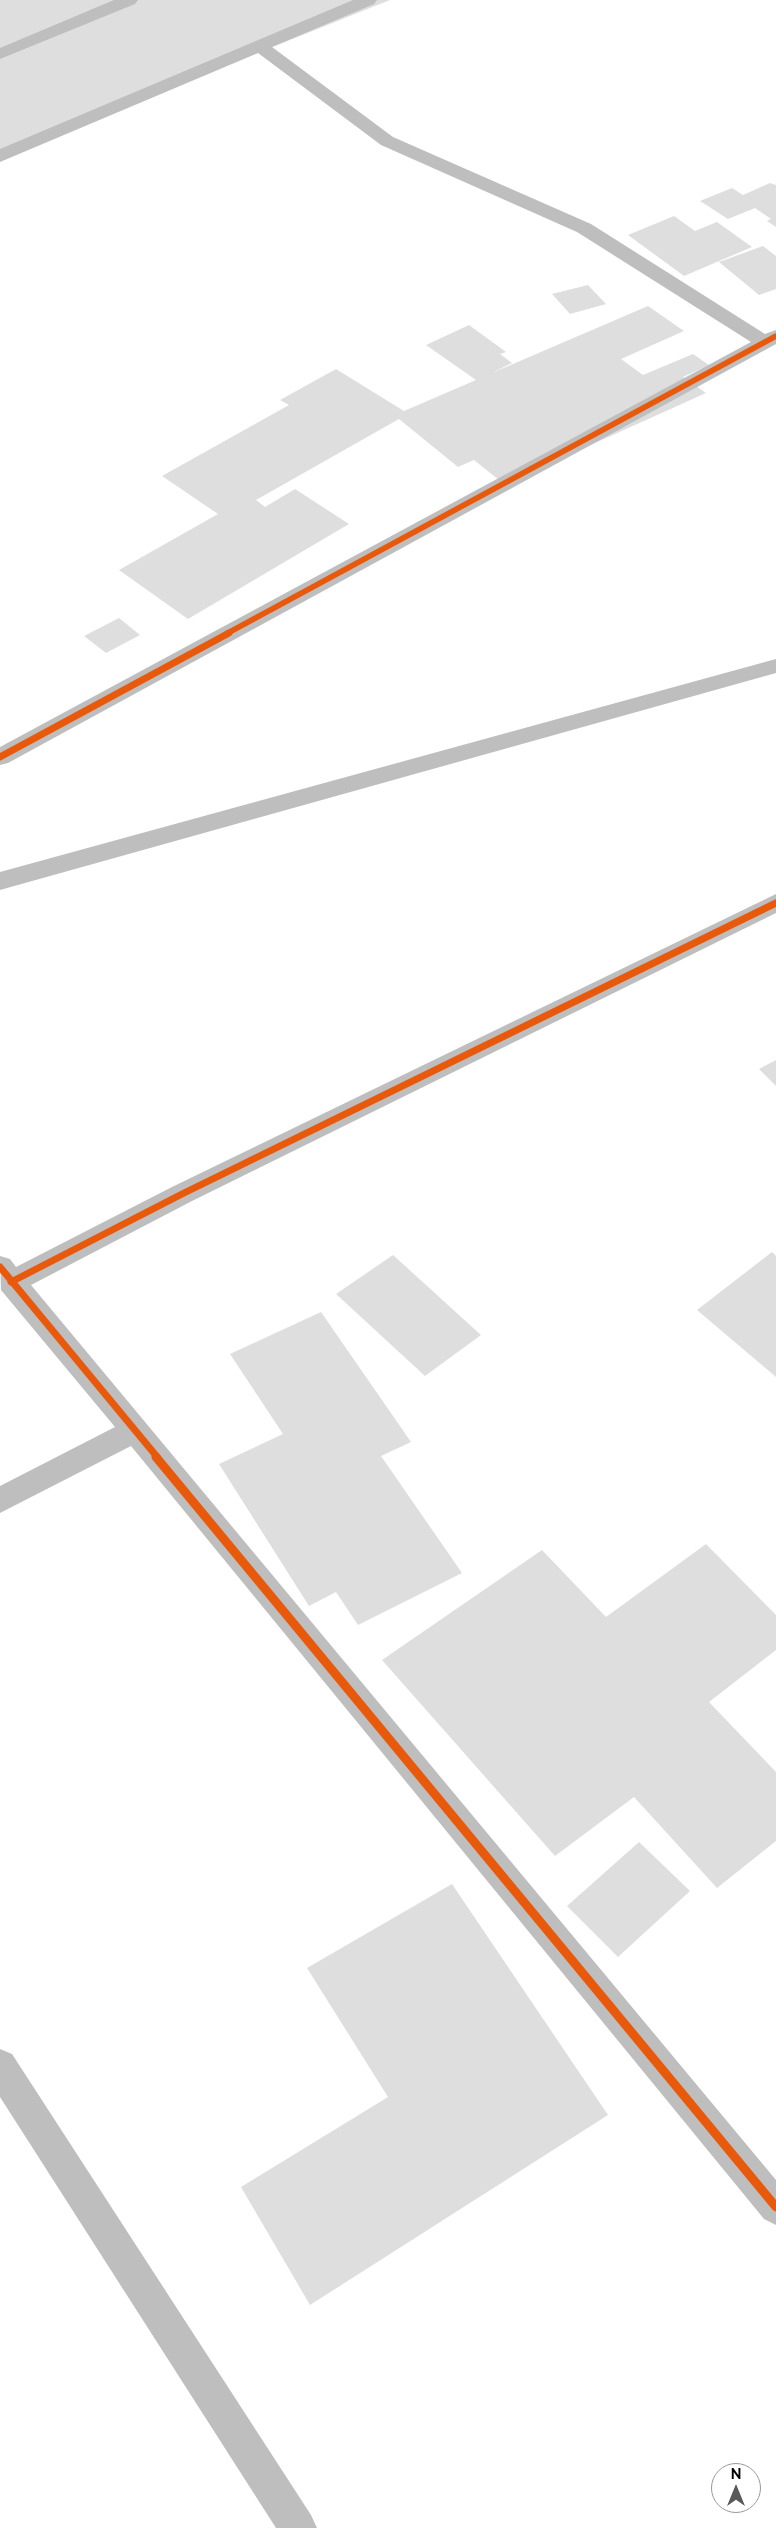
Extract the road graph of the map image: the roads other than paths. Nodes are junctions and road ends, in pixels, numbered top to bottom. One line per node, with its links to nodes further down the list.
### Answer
1 (129, 0): 4 (street)
2 (368, 0): 3 (street)
3 (260, 46): 5 (street); 6 (street)
4 (0, 54)
5 (0, 156)
6 (770, 339): 8 (street)
7 (776, 666): 9 (street)
8 (0, 756)
9 (0, 881)
10 (776, 903): 11 (street)
11 (5, 1274): 12 (street)
12 (134, 1431): 13 (street); 15 (street)
13 (0, 1500)
14 (0, 2066): 16 (street)
15 (776, 2207)
16 (298, 2528)

